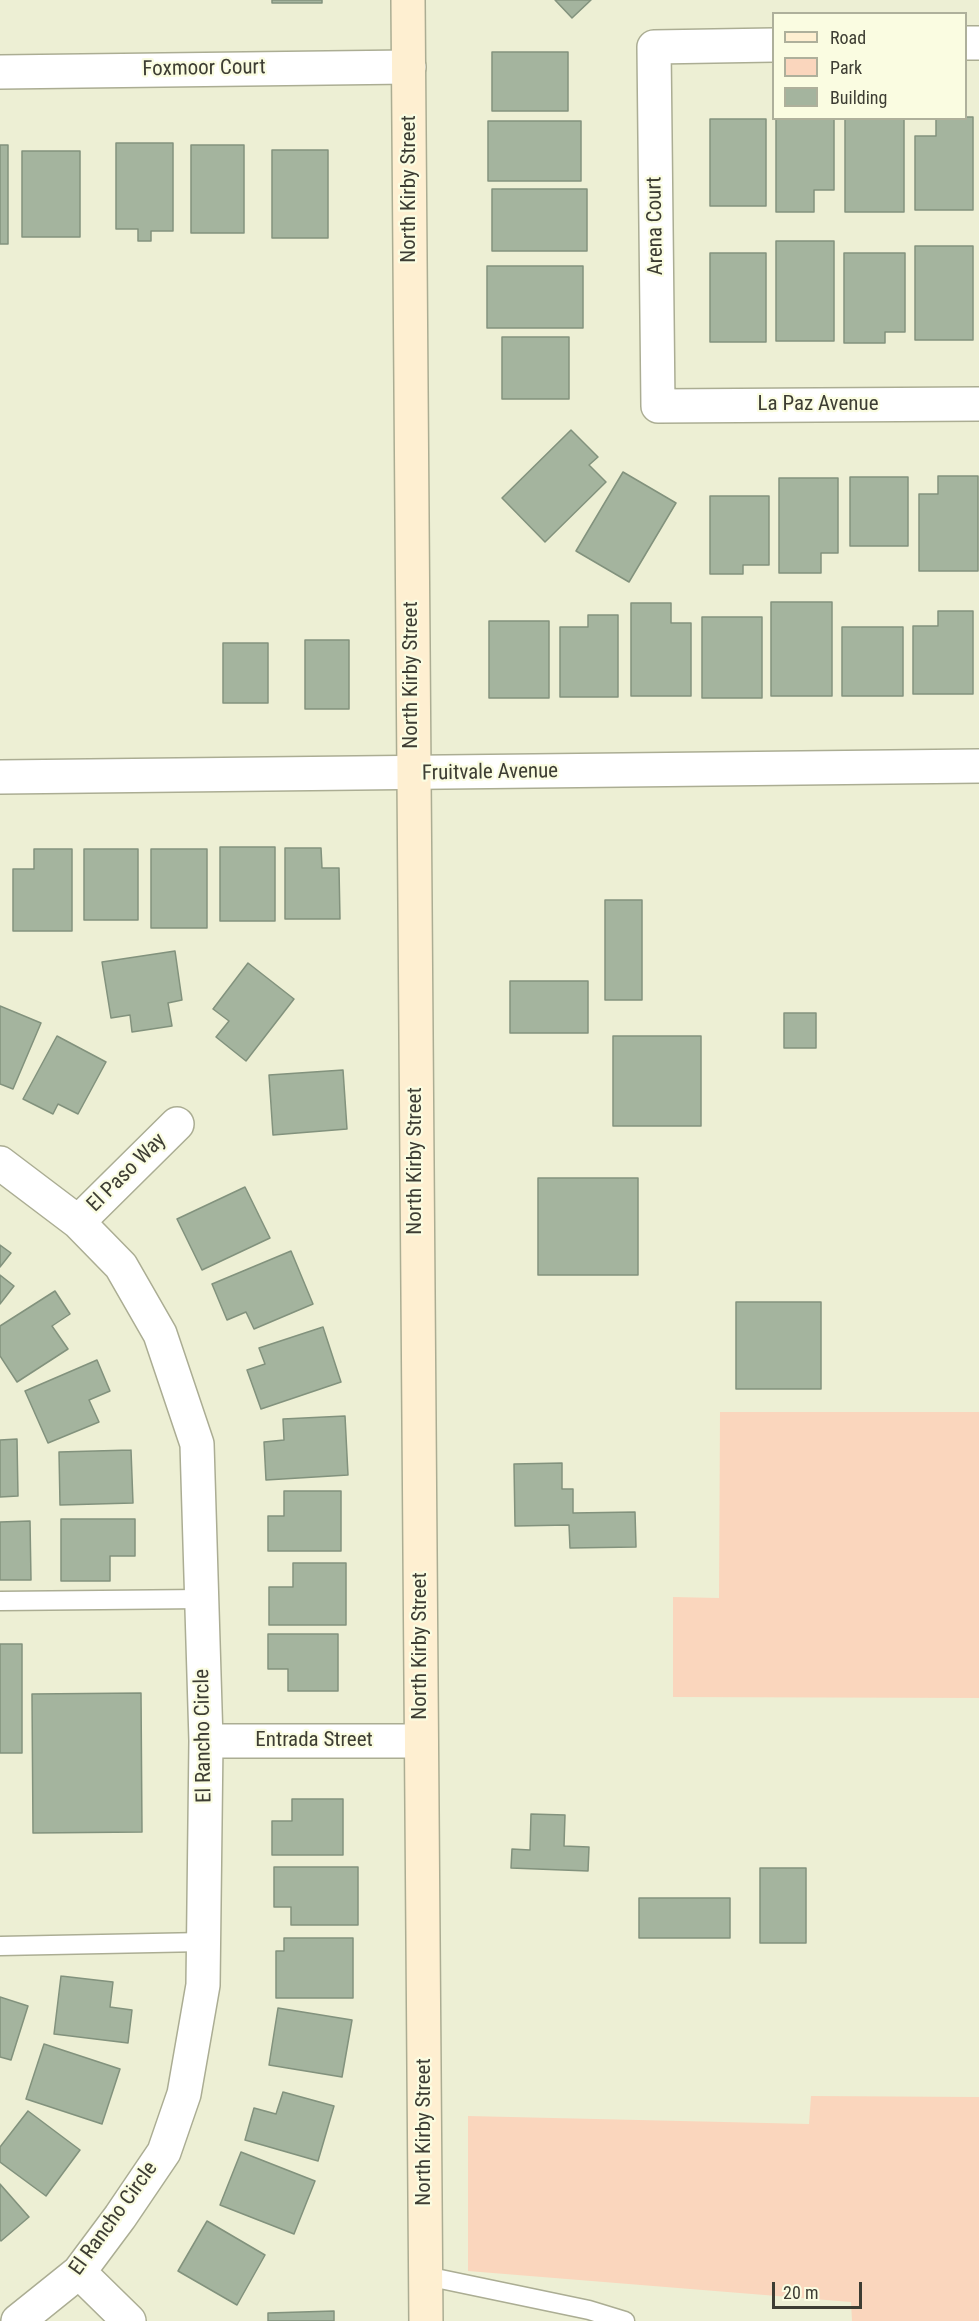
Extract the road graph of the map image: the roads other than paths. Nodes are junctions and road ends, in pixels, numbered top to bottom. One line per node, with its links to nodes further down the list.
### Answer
1 (408, 0): 3 (street, North Kirby Street)
2 (772, 45): 6 (street, Arena Court)
3 (409, 67): 4 (street, Foxmoor Court); 8 (street, North Kirby Street)
4 (0, 72)
5 (979, 404): 6 (street, La Paz Avenue)
6 (658, 406)
7 (979, 766): 8 (street, Fruitvale Avenue)
8 (413, 774): 9 (street, Fruitvale Avenue); 16 (street, North Kirby Street)
9 (0, 777)
10 (177, 1124): 12 (street, El Paso Way)
11 (0, 1163): 12 (street, El Rancho Circle)
12 (78, 1222): 13 (street, El Rancho Circle)
13 (201, 1599): 14 (lane); 15 (street, El Rancho Circle)
14 (0, 1601)
15 (206, 1741): 16 (street, Entrada Street); 17 (street, El Rancho Circle)
16 (421, 1741): 20 (street, North Kirby Street)
17 (204, 1942): 18 (lane); 19 (street, El Rancho Circle)
18 (0, 1946)
19 (79, 2272): 21 (street, El Rancho Circle); 22 (street)
20 (426, 2276): 23 (street, North Kirby Street); 24 (lane)
21 (18, 2321)
22 (129, 2321)
23 (426, 2321)
24 (625, 2321)

